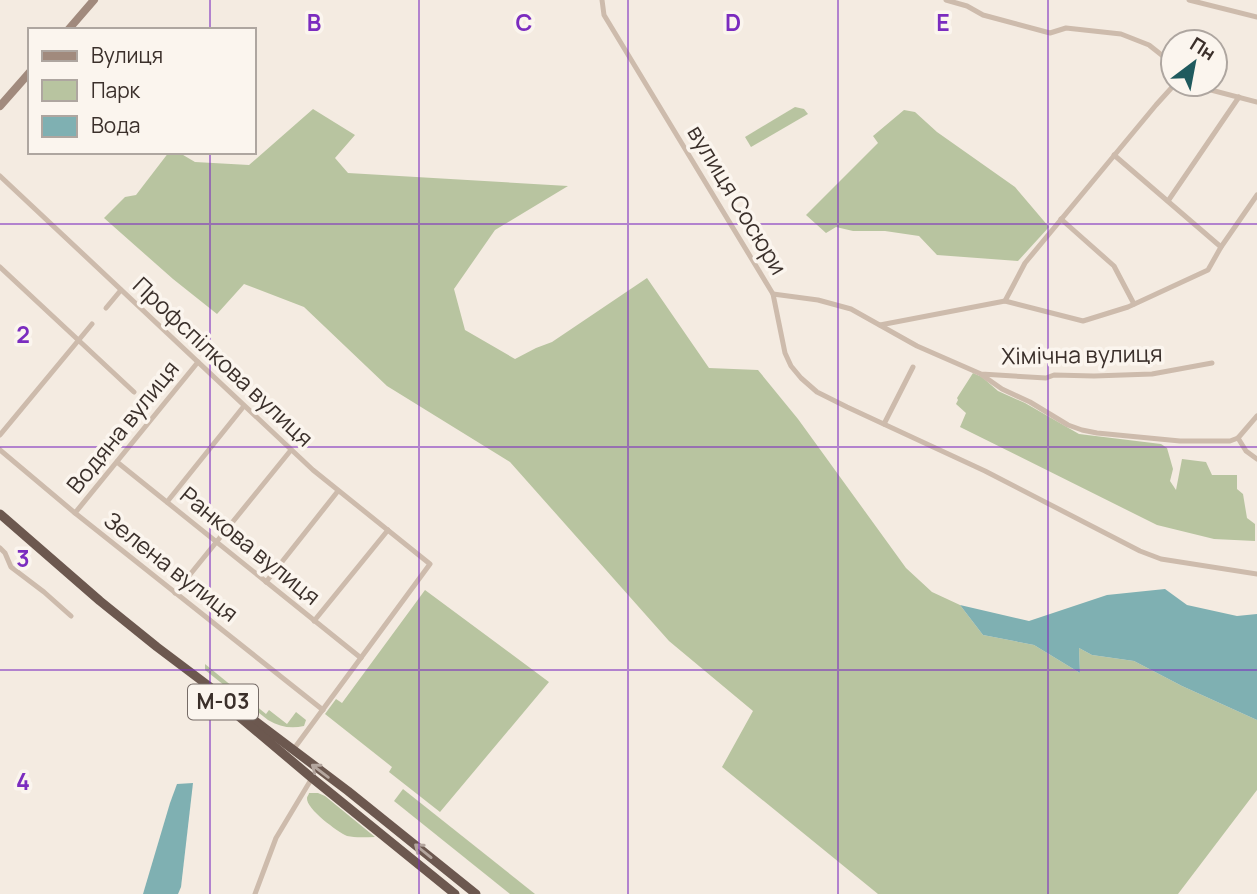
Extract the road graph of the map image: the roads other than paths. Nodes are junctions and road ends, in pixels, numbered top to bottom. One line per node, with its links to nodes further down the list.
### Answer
1 (94, 0): 6 (main road)
2 (602, 0): 22 (street, вулиця Сосюри)
3 (946, 0): 7 (street)
4 (1189, 0): 5 (street)
5 (1257, 18)
6 (70, 28)
7 (1159, 53)
8 (28, 74): 13 (main road)
9 (1229, 94): 10 (street)
10 (1239, 97): 12 (street); 17 (street)
11 (1162, 98): 14 (street)
12 (1257, 102)
13 (0, 106)
14 (1114, 155): 17 (street); 18 (street)
15 (0, 176): 21 (street, Профспілкова вулиця)
16 (1257, 195): 19 (street)
17 (1168, 201): 19 (street)
18 (1061, 219): 23 (street); 24 (street)
19 (1221, 247): 24 (street)
20 (0, 267): 28 (street)
21 (121, 290): 25 (street); 29 (street, Профспілкова вулиця)
22 (773, 294): 27 (street, Хімічна вулиця); 36 (street, вулиця Сосюри)
23 (1005, 301): 24 (street); 27 (street)
24 (1134, 304)
25 (106, 308)
26 (92, 324): 28 (street)
27 (880, 325): 32 (street, Хімічна вулиця)
28 (79, 340): 33 (street); 37 (street)
29 (198, 362): 34 (street, Профспілкова вулиця); 42 (street, Водяна вулиця)
30 (1212, 363): 32 (street, Хімічна вулиця)
31 (913, 367): 36 (street)
32 (981, 374): 38 (street)
33 (134, 392)
34 (244, 406): 40 (street, Профспілкова вулиця); 44 (street)
35 (1257, 416): 38 (street)
36 (884, 424): 50 (street, вулиця Сосюри)
37 (0, 435)
38 (1238, 438): 41 (street)
39 (0, 450): 45 (street, Зелена вулиця)
40 (291, 450): 43 (street, Профспілкова вулиця); 48 (street)
41 (1257, 458)
42 (117, 462): 44 (street, Ранкова вулиця); 45 (street, Водяна вулиця)
43 (338, 491): 47 (street, Профспілкова вулиця); 51 (street)
44 (167, 502): 48 (street, Ранкова вулиця)
45 (75, 513): 52 (street, Зелена вулиця)
46 (0, 514): 57 (highway, М-03)
47 (388, 530): 54 (street); 55 (street, Профспілкова вулиця)
48 (217, 542): 51 (street, Ранкова вулиця); 52 (street)
49 (0, 548): 53 (street)
50 (1257, 574)
51 (266, 582): 54 (street, Ранкова вулиця)
52 (175, 593): 56 (street, Зелена вулиця)
53 (71, 616)
54 (314, 621): 55 (street, Ранкова вулиця)
55 (361, 658): 56 (street)
56 (323, 710): 57 (street)
57 (290, 754): 58 (highway, М-03); 61 (highway, М-03, one-way to 57)
58 (312, 778): 59 (street); 60 (highway, М-03)
59 (255, 894)
60 (455, 894)
61 (476, 894)

